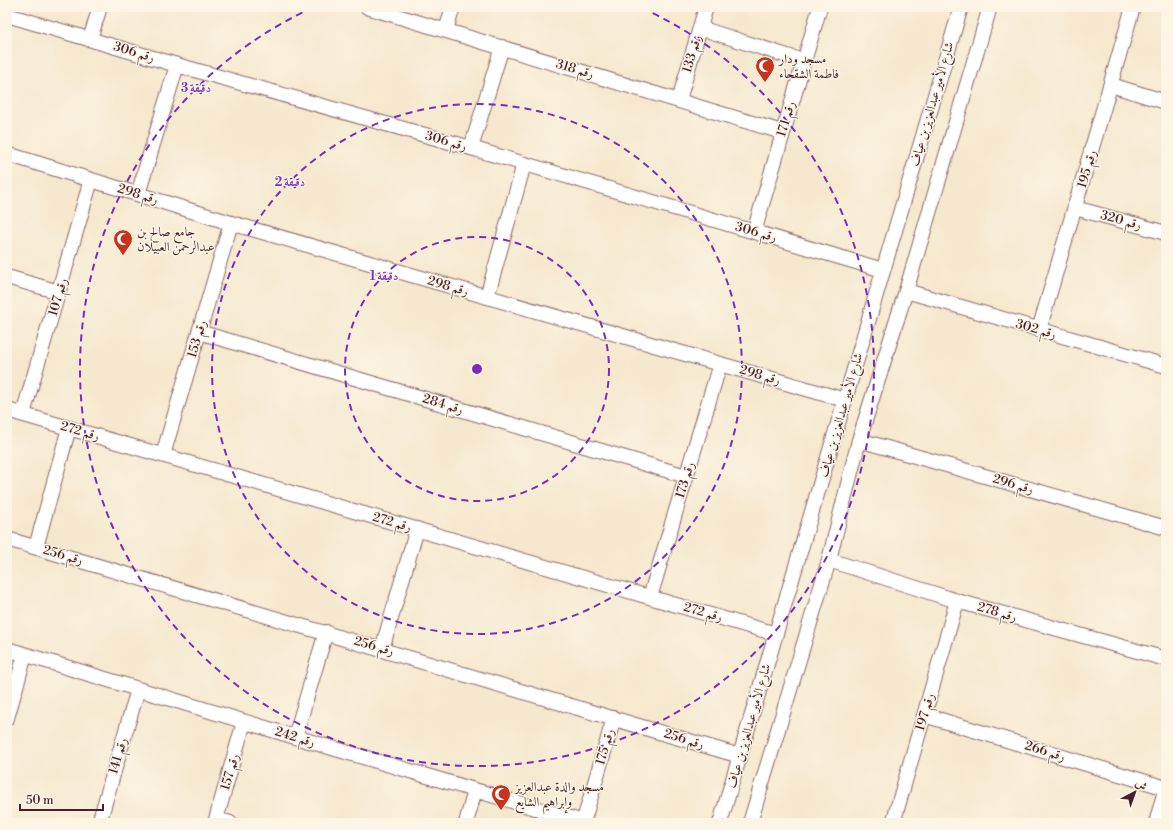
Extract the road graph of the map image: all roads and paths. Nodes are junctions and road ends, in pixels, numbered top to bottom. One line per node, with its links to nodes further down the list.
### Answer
1 (100, 7): 12 (street)
2 (367, 7): 11 (street, رقم 318)
3 (454, 7): 11 (street)
4 (706, 7): 10 (street, رقم 133)
5 (820, 7): 14 (street, رقم 171)
6 (961, 7): 29 (street, شارع الأمير عبدالعزيز بن عياف)
7 (990, 7): 31 (street, شارع الأمير عبدالعزيز بن عياف)
8 (1133, 7): 16 (street, رقم 195)
9 (7, 15): 12 (street, رقم 306)
10 (700, 28): 14 (street); 17 (street, رقم 133)
11 (446, 30): 13 (street, رقم 318)
12 (90, 39): 15 (street, رقم 306)
13 (502, 47): 17 (street, رقم 318); 20 (street)
14 (803, 61): 19 (street, رقم 171)
15 (177, 65): 20 (street, رقم 306); 24 (street)
16 (1111, 85): 18 (street); 25 (street, رقم 195)
17 (679, 100): 19 (street, رقم 318)
18 (1166, 102)
19 (782, 132): 27 (street, رقم 171)
20 (471, 148): 22 (street, رقم 306)
21 (7, 154): 23 (street, رقم 298)
22 (524, 164): 27 (street, رقم 306); 33 (street)
23 (92, 180): 24 (street, رقم 298); 32 (street, رقم 107)
24 (138, 194): 26 (street, رقم 298)
25 (1075, 208): 28 (street, رقم 320); 34 (street, رقم 195)
26 (231, 223): 33 (street, رقم 298); 35 (street, رقم 153)
27 (754, 232): 29 (street, رقم 306)
28 (1166, 232)
29 (883, 270): 38 (street, شارع الأمير عبدالعزيز بن عياف)
30 (7, 277): 32 (street)
31 (906, 291): 34 (street, رقم 302); 42 (street, شارع الأمير عبدالعزيز بن عياف)
32 (59, 292): 40 (street, رقم 107)
33 (486, 297): 36 (street, رقم 298)
34 (1039, 330): 37 (street, رقم 302)
35 (199, 332): 43 (street, رقم 153); 44 (street, رقم 284)
36 (720, 364): 38 (street, رقم 298); 44 (street, رقم 173)
37 (1166, 366)
38 (845, 400): 53 (street, شارع الأمير عبدالعزيز بن عياف)
39 (7, 410): 40 (street, رقم 272)
40 (23, 414): 41 (street, رقم 272)
41 (69, 428): 43 (street, رقم 272); 48 (street)
42 (859, 440): 45 (street, رقم 296); 49 (street, شارع الأمير عبدالعزيز بن عياف)
43 (163, 455): 46 (street, رقم 272)
44 (686, 476): 50 (street, رقم 173)
45 (1166, 528)
46 (417, 529): 50 (street, رقم 272); 55 (street)
47 (7, 538): 48 (street, رقم 256)
48 (36, 547): 52 (street, رقم 256)
49 (828, 560): 51 (street, رقم 278); 73 (street, شارع الأمير عبدالعزيز بن عياف)
50 (650, 597): 53 (street, رقم 272)
51 (957, 600): 57 (street, رقم 278); 59 (street, رقم 197)
52 (326, 632): 55 (street, رقم 256); 63 (street)
53 (776, 634): 64 (street, شارع الأمير عبدالعزيز بن عياف)
54 (7, 649): 56 (street, رقم 242)
55 (382, 649): 61 (street, رقم 256)
56 (25, 655): 58 (street, رقم 242); 60 (street)
57 (1166, 659)
58 (138, 689): 62 (street, رقم 242); 69 (street, رقم 141)
59 (924, 715): 65 (street, رقم 266); 74 (street, رقم 197)
60 (7, 718)
61 (614, 718): 64 (street, رقم 256); 71 (street, رقم 175)
62 (244, 722): 63 (street, رقم 242); 68 (street, رقم 157)
63 (295, 737): 66 (street, رقم 242)
64 (740, 756): 72 (street, شارع الأمير عبدالعزيز بن عياف)
65 (1166, 787): 67 (street)
66 (475, 790): 70 (street); 71 (street, رقم 242)
67 (1160, 817)
68 (221, 822)
69 (99, 823)
70 (466, 823)
71 (583, 823)
72 (720, 823)
73 (750, 823)
74 (893, 823)

